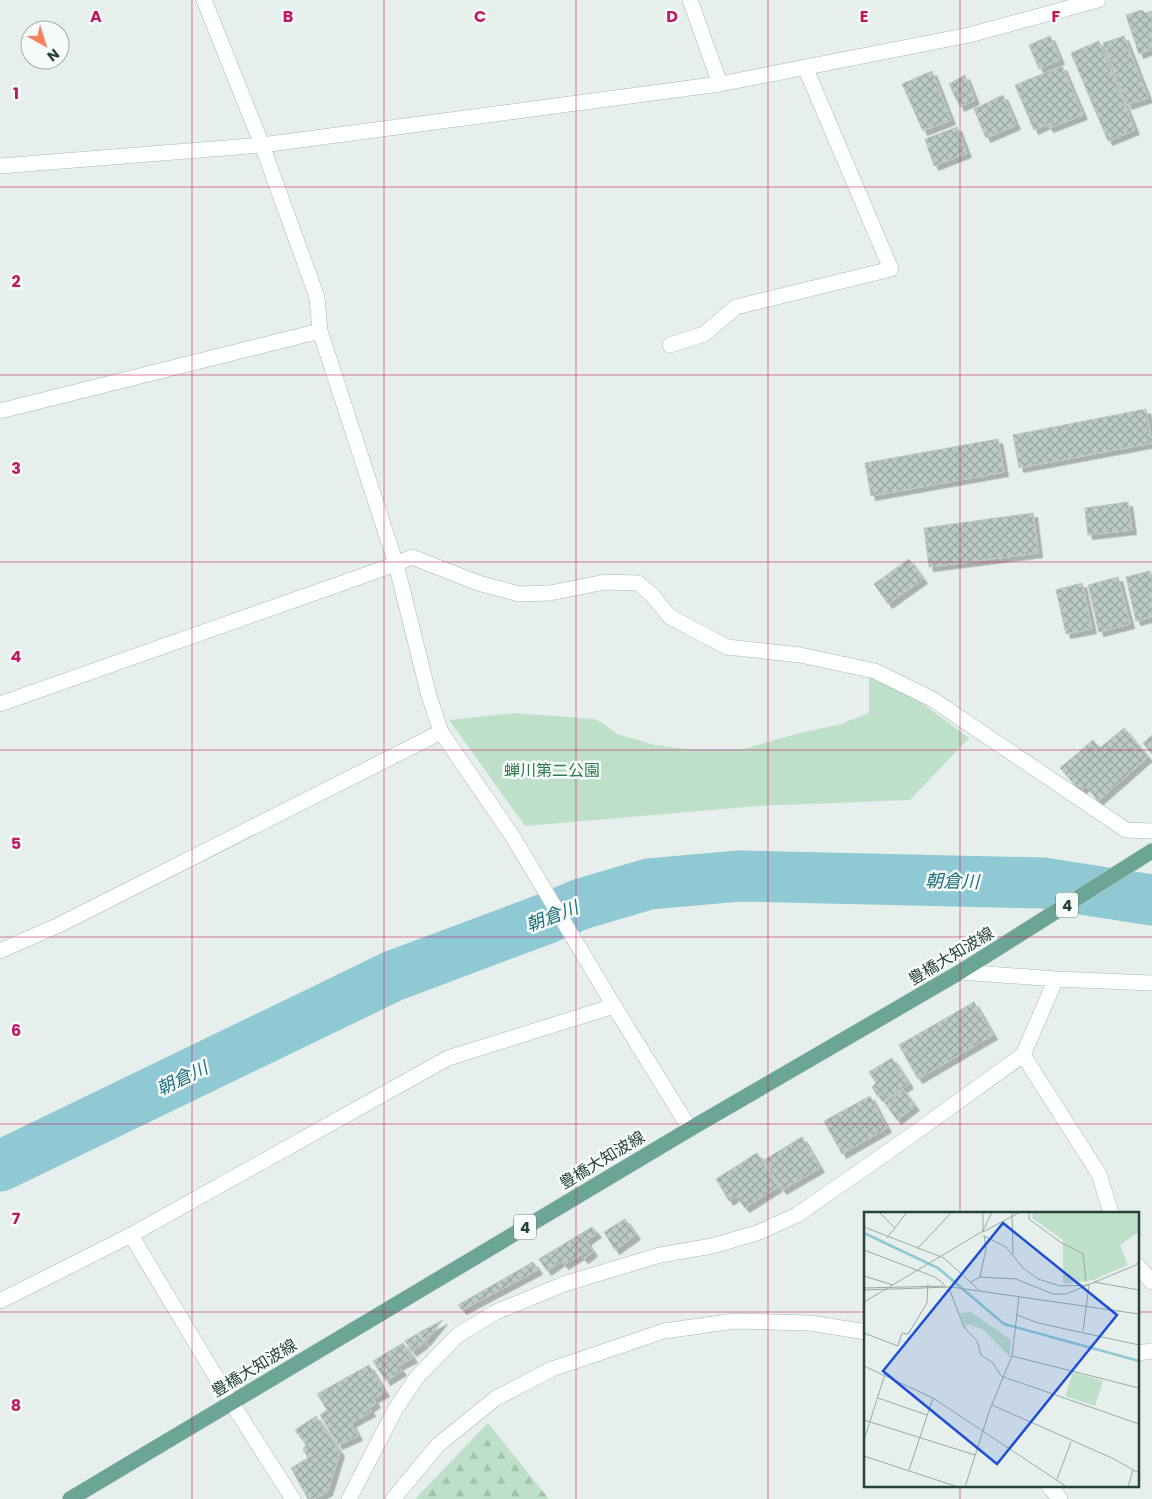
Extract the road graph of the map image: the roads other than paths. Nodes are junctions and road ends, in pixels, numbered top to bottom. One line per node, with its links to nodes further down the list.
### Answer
1 (204, 0): 6 (street)
2 (690, 0): 5 (street)
3 (1098, 0): 4 (street)
4 (805, 67): 5 (street); 9 (street)
5 (720, 84): 6 (street)
6 (262, 145): 7 (street); 8 (street)
7 (0, 166)
8 (320, 331): 10 (street); 11 (street)
9 (670, 345)
10 (0, 411)
11 (396, 564): 12 (street); 13 (street); 14 (street)
12 (0, 704)
13 (441, 732): 16 (street); 20 (street)
14 (1152, 832)
15 (1152, 851): 17 (main road, 豊橋大知波線 / 4)
16 (0, 951)
17 (960, 972): 18 (street); 22 (main road, 豊橋大知波線 / 4)
18 (1056, 980): 19 (street); 21 (street)
19 (1152, 983)
20 (614, 1006): 22 (street); 24 (street)
21 (1023, 1055): 23 (street); 33 (street)
22 (690, 1129): 29 (main road, 豊橋大知波線 / 4)
23 (1111, 1212)
24 (131, 1235): 27 (street); 29 (street)
25 (1140, 1268): 26 (street)
26 (1152, 1282)
27 (0, 1302)
28 (864, 1332): 34 (street)
29 (231, 1402): 31 (main road, 豊橋大知波線 / 4); 32 (street)
30 (1049, 1486): 35 (street)
31 (70, 1499)
32 (293, 1499)
33 (349, 1499)
34 (393, 1499)
35 (1060, 1499)

